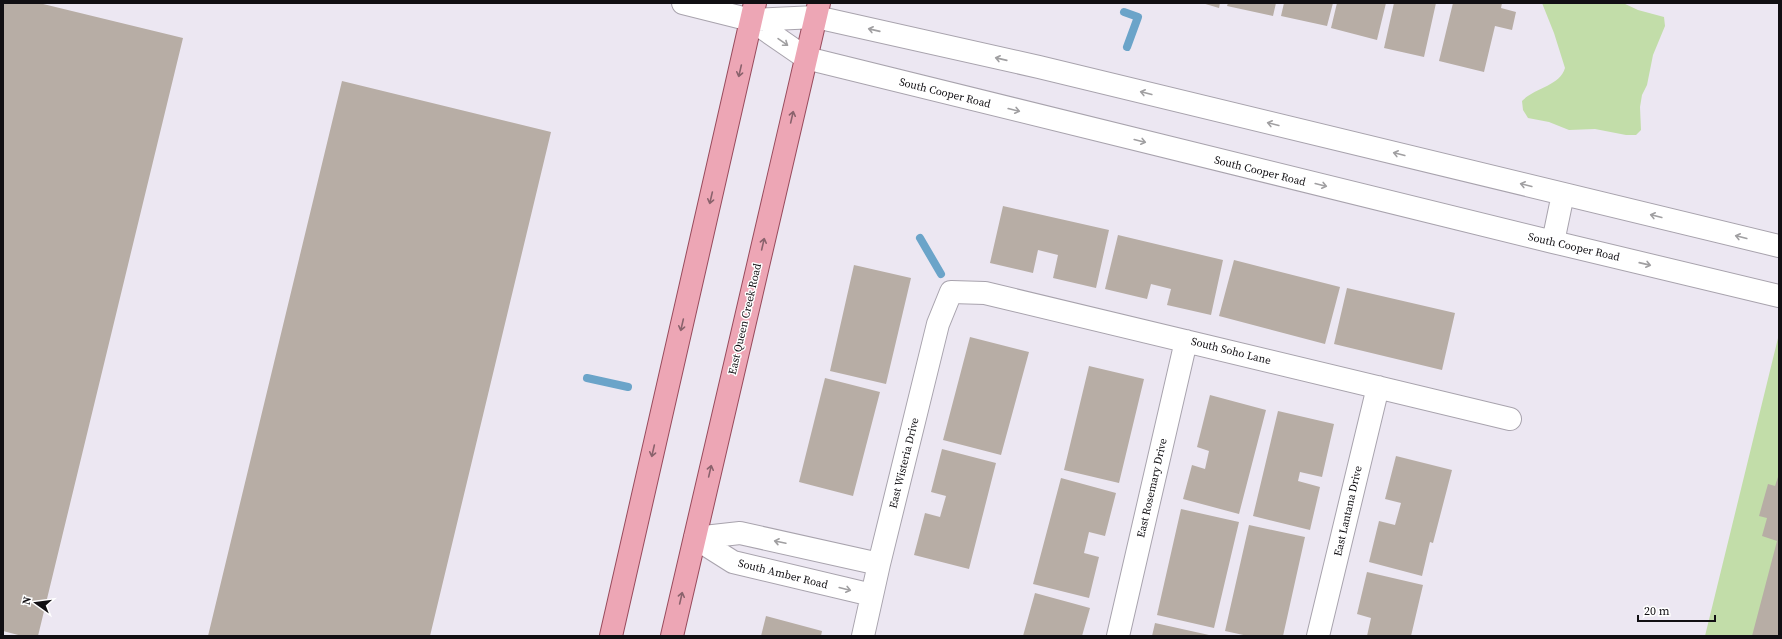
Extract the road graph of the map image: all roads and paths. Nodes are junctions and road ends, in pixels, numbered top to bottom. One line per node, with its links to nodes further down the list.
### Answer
1 (683, 3): 3 (main road, South Cooper Road)
2 (817, 10): 3 (main road, South Cooper Road); 4 (main road, East Queen Creek Road); 5 (main road, South Cooper Road, one-way to 2)
3 (753, 11): 4 (main road, South Cooper Road, one-way to 4); 18 (main road, one-way to 18)
4 (806, 58): 6 (main road, South Cooper Road, one-way to 6); 13 (main road, East Queen Creek Road, one-way to 4)
5 (1564, 194): 6 (main road); 7 (main road, South Cooper Road, one-way to 5)
6 (1553, 242): 9 (main road, South Cooper Road, one-way to 9)
7 (1779, 246)
8 (951, 292): 10 (main road, South Soho Lane); 15 (main road, East Wisteria Drive)
9 (1779, 296)
10 (1186, 340): 11 (main road, South Soho Lane); 21 (main road, East Rosemary Drive)
11 (1378, 387): 12 (main road, South Soho Lane); 22 (main road, East Lantana Drive)
12 (1510, 419)
13 (695, 538): 14 (main road, one-way to 13); 16 (main road, South Amber Road); 19 (main road, East Queen Creek Road, one-way to 13)
14 (808, 548): 15 (main road); 16 (main road)
15 (878, 564): 17 (main road, East Wisteria Drive)
16 (801, 578): 17 (main road, South Amber Road, one-way to 17)
17 (872, 595): 20 (main road, East Wisteria Drive)
18 (611, 636)
19 (672, 636)
20 (862, 636)
21 (1118, 636)
22 (1318, 636)

